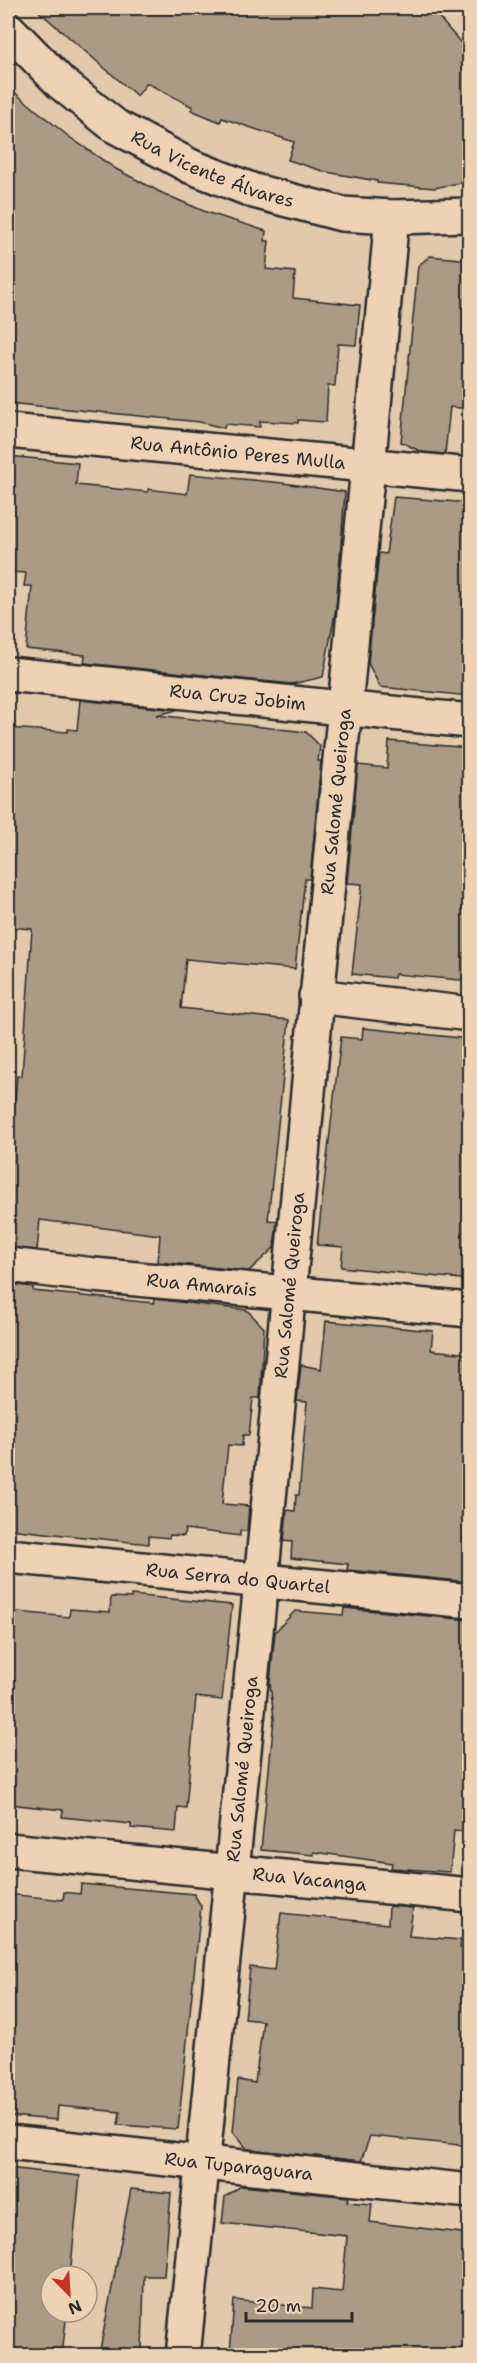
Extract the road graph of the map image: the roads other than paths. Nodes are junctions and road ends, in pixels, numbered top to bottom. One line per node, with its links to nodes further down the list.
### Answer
1 (8, 29): 3 (street, Rua Vicente Álvares)
2 (465, 212): 3 (street, Rua Vicente Álvares)
3 (392, 217): 5 (street, Rua Salomé Queiroga)
4 (8, 431): 5 (street, Rua Antônio Peres Mulla)
5 (368, 465): 6 (street, Rua Antônio Peres Mulla); 8 (street, Rua Salomé Queiroga)
6 (470, 475)
7 (8, 674): 8 (street, Rua Cruz Jobim)
8 (343, 710): 9 (street, Rua Cruz Jobim); 10 (street, Rua Salomé Queiroga)
9 (470, 721)
10 (316, 996): 11 (street); 13 (street, Rua Salomé Queiroga)
11 (470, 1014)
12 (8, 1265): 13 (street, Rua Amarais)
13 (289, 1293): 14 (street, Rua Amarais); 16 (street, Rua Salomé Queiroga)
14 (470, 1310)
15 (8, 1556): 16 (street, Rua Serra do Quartel)
16 (261, 1582): 17 (street, Rua Serra do Quartel); 19 (street, Rua Salomé Queiroga)
17 (470, 1601)
18 (8, 1850): 19 (street, Rua Vacanga)
19 (231, 1871): 20 (street, Rua Vacanga); 22 (street, Rua Salomé Queiroga)
20 (470, 1895)
21 (8, 2142): 22 (street, Rua Tuparaguara)
22 (201, 2163): 23 (street, Rua Tuparaguara); 24 (street, Rua Salomé Queiroga)
23 (470, 2191)
24 (183, 2355)

